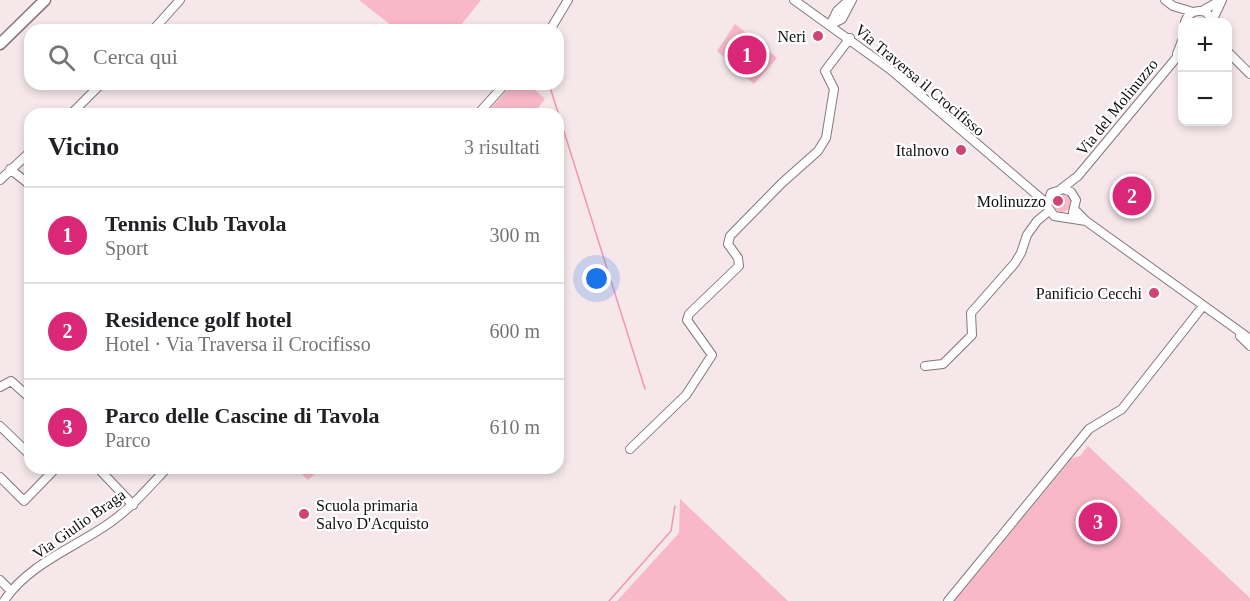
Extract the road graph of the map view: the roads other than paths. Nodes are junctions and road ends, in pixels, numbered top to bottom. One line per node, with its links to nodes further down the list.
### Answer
1 (45, 0): 21 (main road)
2 (180, 0): 17 (street)
3 (568, 0): 18 (street)
4 (794, 0): 12 (street, Via Traversa il Crocifisso)
5 (850, 0): 9 (street); 11 (street)
6 (1165, 0): 8 (street)
7 (1222, 0): 10 (street); 16 (street)
8 (1173, 6): 10 (street); 13 (street)
9 (837, 11): 12 (street); 19 (street)
10 (1198, 11): 14 (street); 15 (street)
11 (845, 14): 19 (street); 20 (street)
12 (821, 17): 19 (street, Via Traversa il Crocifisso)
13 (1182, 18)
14 (1190, 18)
15 (1209, 18)
16 (1215, 18)
17 (158, 24)
18 (554, 24)
19 (830, 25): 20 (street, Via Traversa il Crocifisso)
20 (848, 37): 34 (street, Via Traversa il Crocifisso); 50 (street)
21 (0, 44)
22 (1178, 54): 31 (street, Via del Molinuzzo)
23 (1232, 57): 24 (street)
24 (1250, 74)
25 (95, 90): 27 (street)
26 (500, 90): 28 (street)
27 (77, 108)
28 (483, 108)
29 (24, 157): 30 (street)
30 (10, 169): 32 (street); 33 (street)
31 (1078, 176): 35 (street, Via del Molinuzzo); 36 (street, Via del Molinuzzo)
32 (0, 180)
33 (24, 180)
34 (1025, 187): 37 (street, Via Traversa il Crocifisso); 38 (street, Via Traversa il Crocifisso)
35 (1061, 189): 36 (street); 37 (street)
36 (1075, 196): 39 (street)
37 (1049, 197): 38 (street)
38 (1048, 209): 40 (street, Via Traversa il Crocifisso); 46 (street)
39 (1075, 210): 40 (street); 41 (street, Via Traversa il Crocifisso)
40 (1068, 216): 41 (street, Via Traversa il Crocifisso)
41 (1086, 221): 42 (street, Via Traversa il Crocifisso)
42 (1203, 306): 43 (street, Via Traversa il Crocifisso); 60 (street)
43 (1230, 327): 44 (street, Via Traversa il Crocifisso); 45 (street, Via Traversa il Crocifisso)
44 (1250, 339)
45 (1250, 346)
46 (925, 366)
47 (0, 387): 48 (street)
48 (24, 393)
49 (0, 426): 51 (street)
50 (630, 448)
51 (24, 449)
52 (47, 474): 55 (street)
53 (104, 474): 56 (street)
54 (161, 474): 56 (street, Via Giulio Braga)
55 (0, 477)
56 (133, 505): 58 (street, Via Giulio Braga)
57 (0, 580): 58 (street)
58 (11, 591): 59 (street, Via Giulio Braga)
59 (4, 601)
60 (948, 601)

